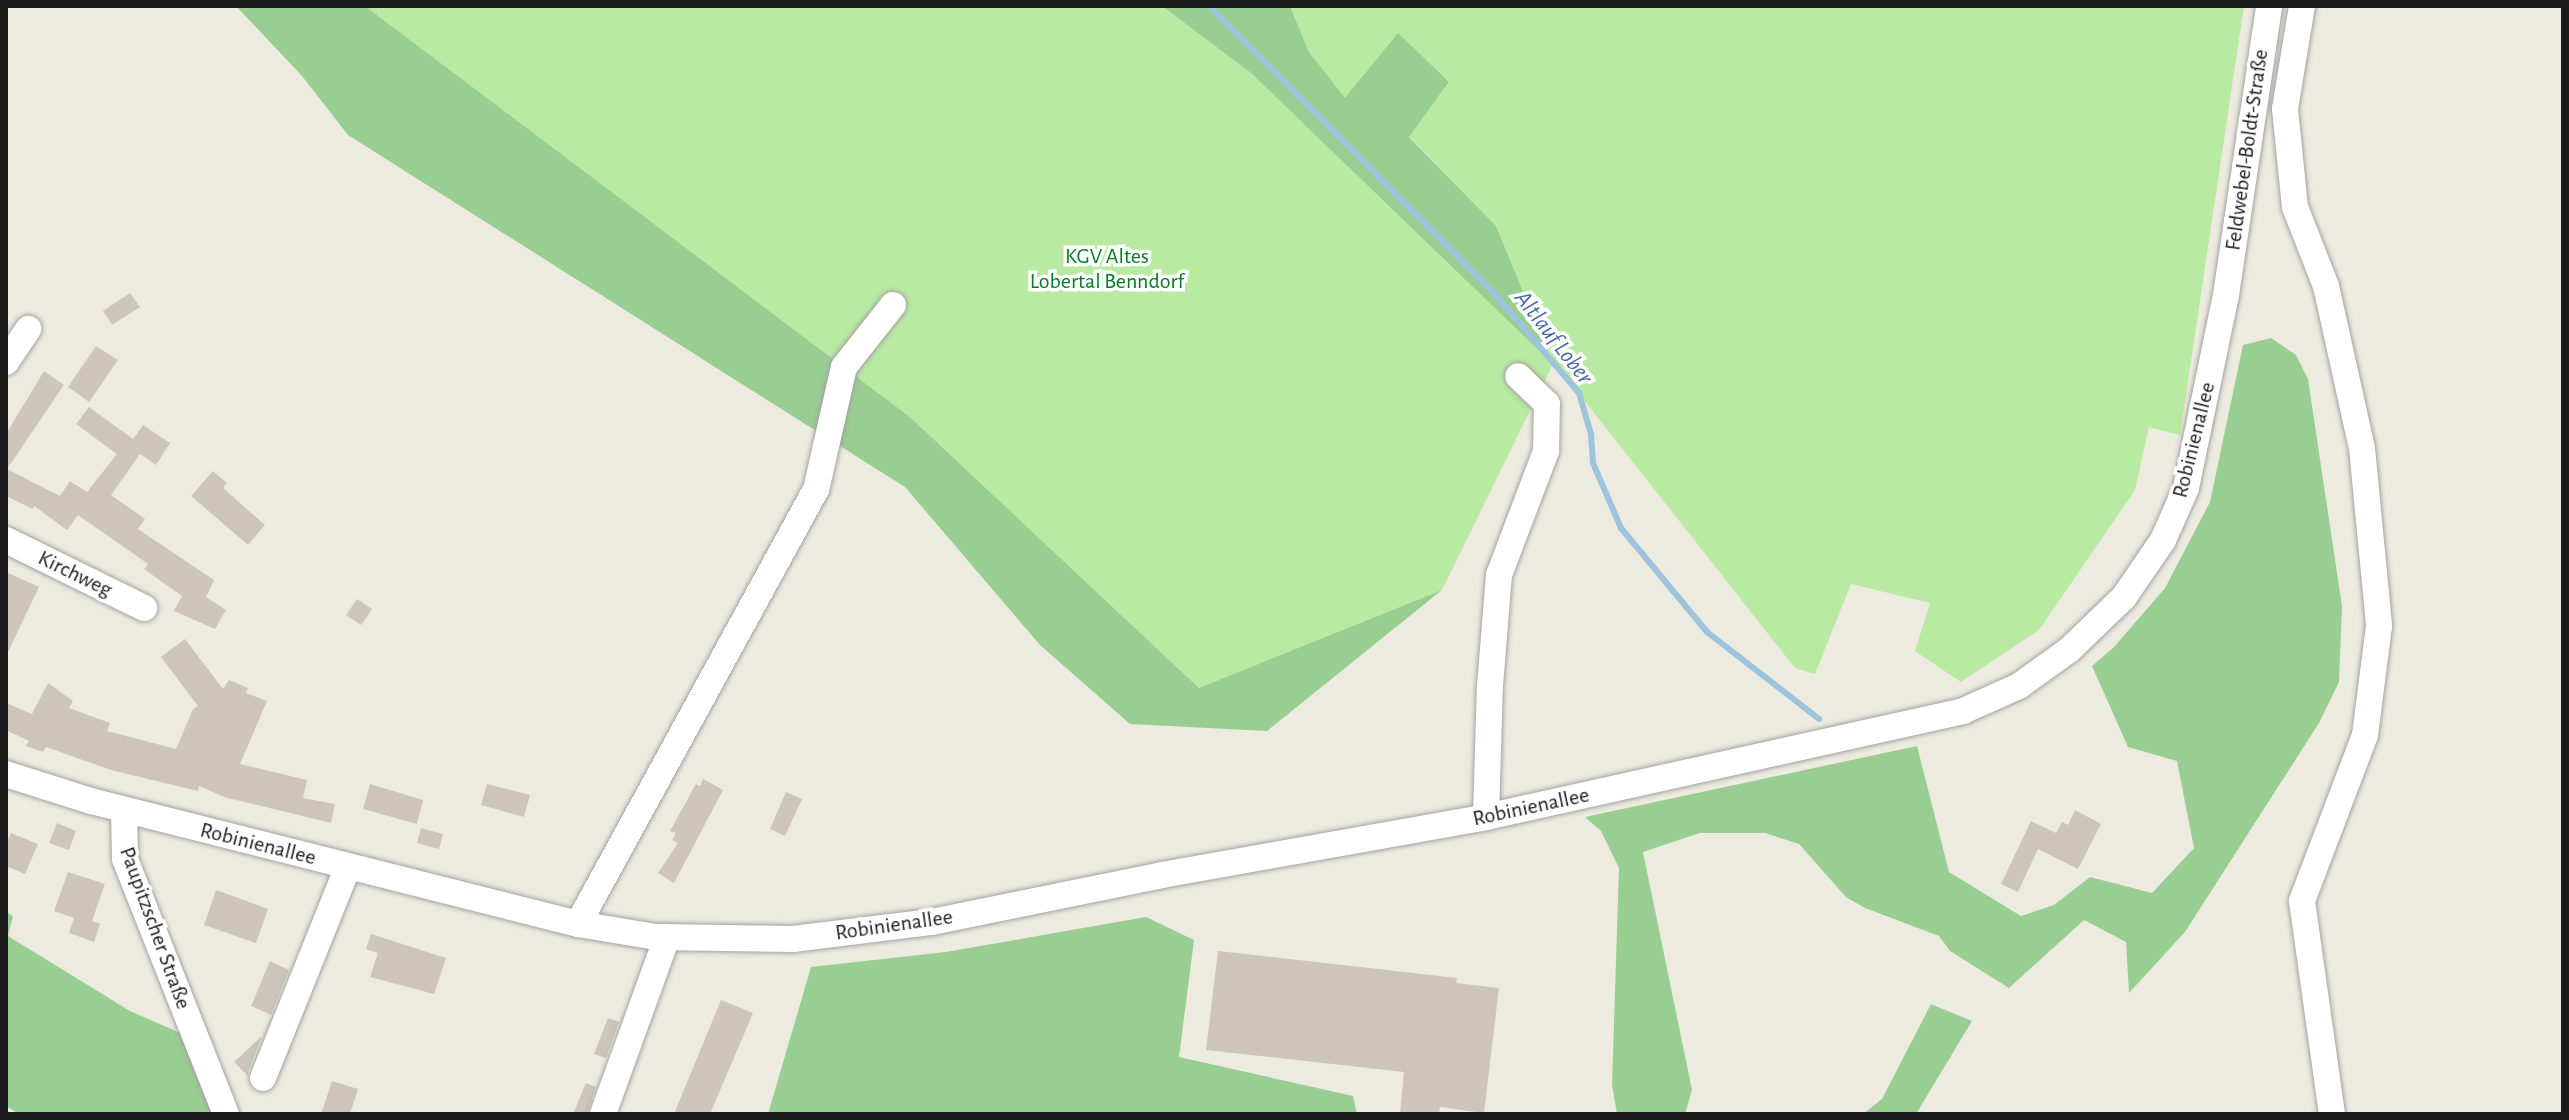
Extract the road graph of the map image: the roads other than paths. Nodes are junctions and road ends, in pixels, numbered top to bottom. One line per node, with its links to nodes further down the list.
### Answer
1 (2269, 6): 3 (street, Feldwebel-Boldt-Straße)
2 (2302, 6): 19 (street)
3 (2226, 295): 12 (street, Robinienallee)
4 (893, 305): 14 (street)
5 (28, 329): 6 (street)
6 (6, 362)
7 (1518, 376): 12 (street)
8 (6, 540): 9 (street, Kirchweg)
9 (144, 608)
10 (6, 774): 11 (street)
11 (124, 810): 13 (street, Robinienallee); 17 (street, Paupitzscher Straße)
12 (1486, 817): 15 (street, Robinienallee)
13 (348, 867): 14 (street, Robinienallee); 16 (street)
14 (578, 924): 15 (street, Robinienallee)
15 (667, 937): 18 (street)
16 (263, 1078)
17 (226, 1114)
18 (603, 1114)
19 (2332, 1114)

